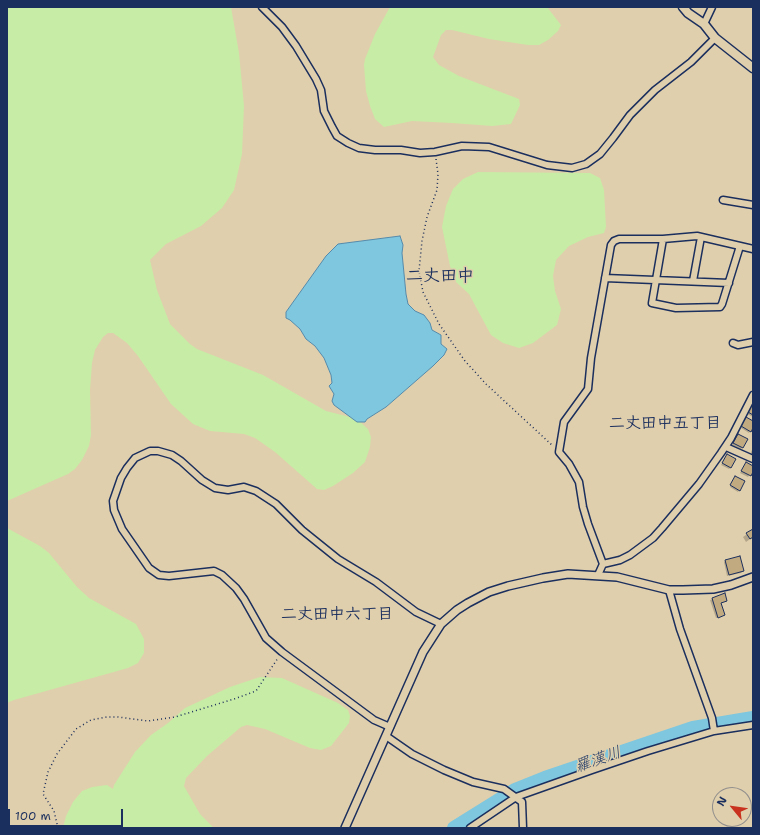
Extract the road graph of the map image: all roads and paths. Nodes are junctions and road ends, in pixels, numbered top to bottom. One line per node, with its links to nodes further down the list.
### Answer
1 (262, 7): 7 (street)
2 (683, 7): 4 (main road)
3 (712, 7): 4 (street)
4 (704, 24): 5 (main road)
5 (715, 38): 6 (main road); 7 (street)
6 (753, 68)
7 (435, 152): 22 (path)
8 (723, 200): 9 (street)
9 (753, 205)
10 (701, 237): 11 (street); 12 (street); 16 (street)
11 (662, 239): 14 (street); 15 (street)
12 (740, 246): 13 (street); 17 (street)
13 (753, 249)
14 (605, 278): 15 (street); 22 (street)
15 (656, 280): 16 (street); 17 (street)
16 (693, 281): 17 (street)
17 (728, 283)
18 (753, 342): 19 (street)
19 (733, 343)
20 (753, 395): 21 (street)
21 (726, 447): 23 (street); 24 (street)
22 (559, 452): 24 (street)
23 (753, 459)
24 (603, 564): 25 (street)
25 (598, 575): 27 (street); 28 (street)
26 (753, 577): 27 (street)
27 (669, 590): 32 (street)
28 (442, 624): 29 (street); 31 (street)
29 (282, 652): 31 (street); 35 (path)
30 (753, 725): 32 (street)
31 (390, 727): 33 (street)
32 (714, 731): 34 (street)
33 (386, 736): 34 (street); 36 (street)
34 (516, 797): 37 (street); 38 (street)
35 (58, 828)
36 (346, 828)
37 (470, 828)
38 (523, 828)

